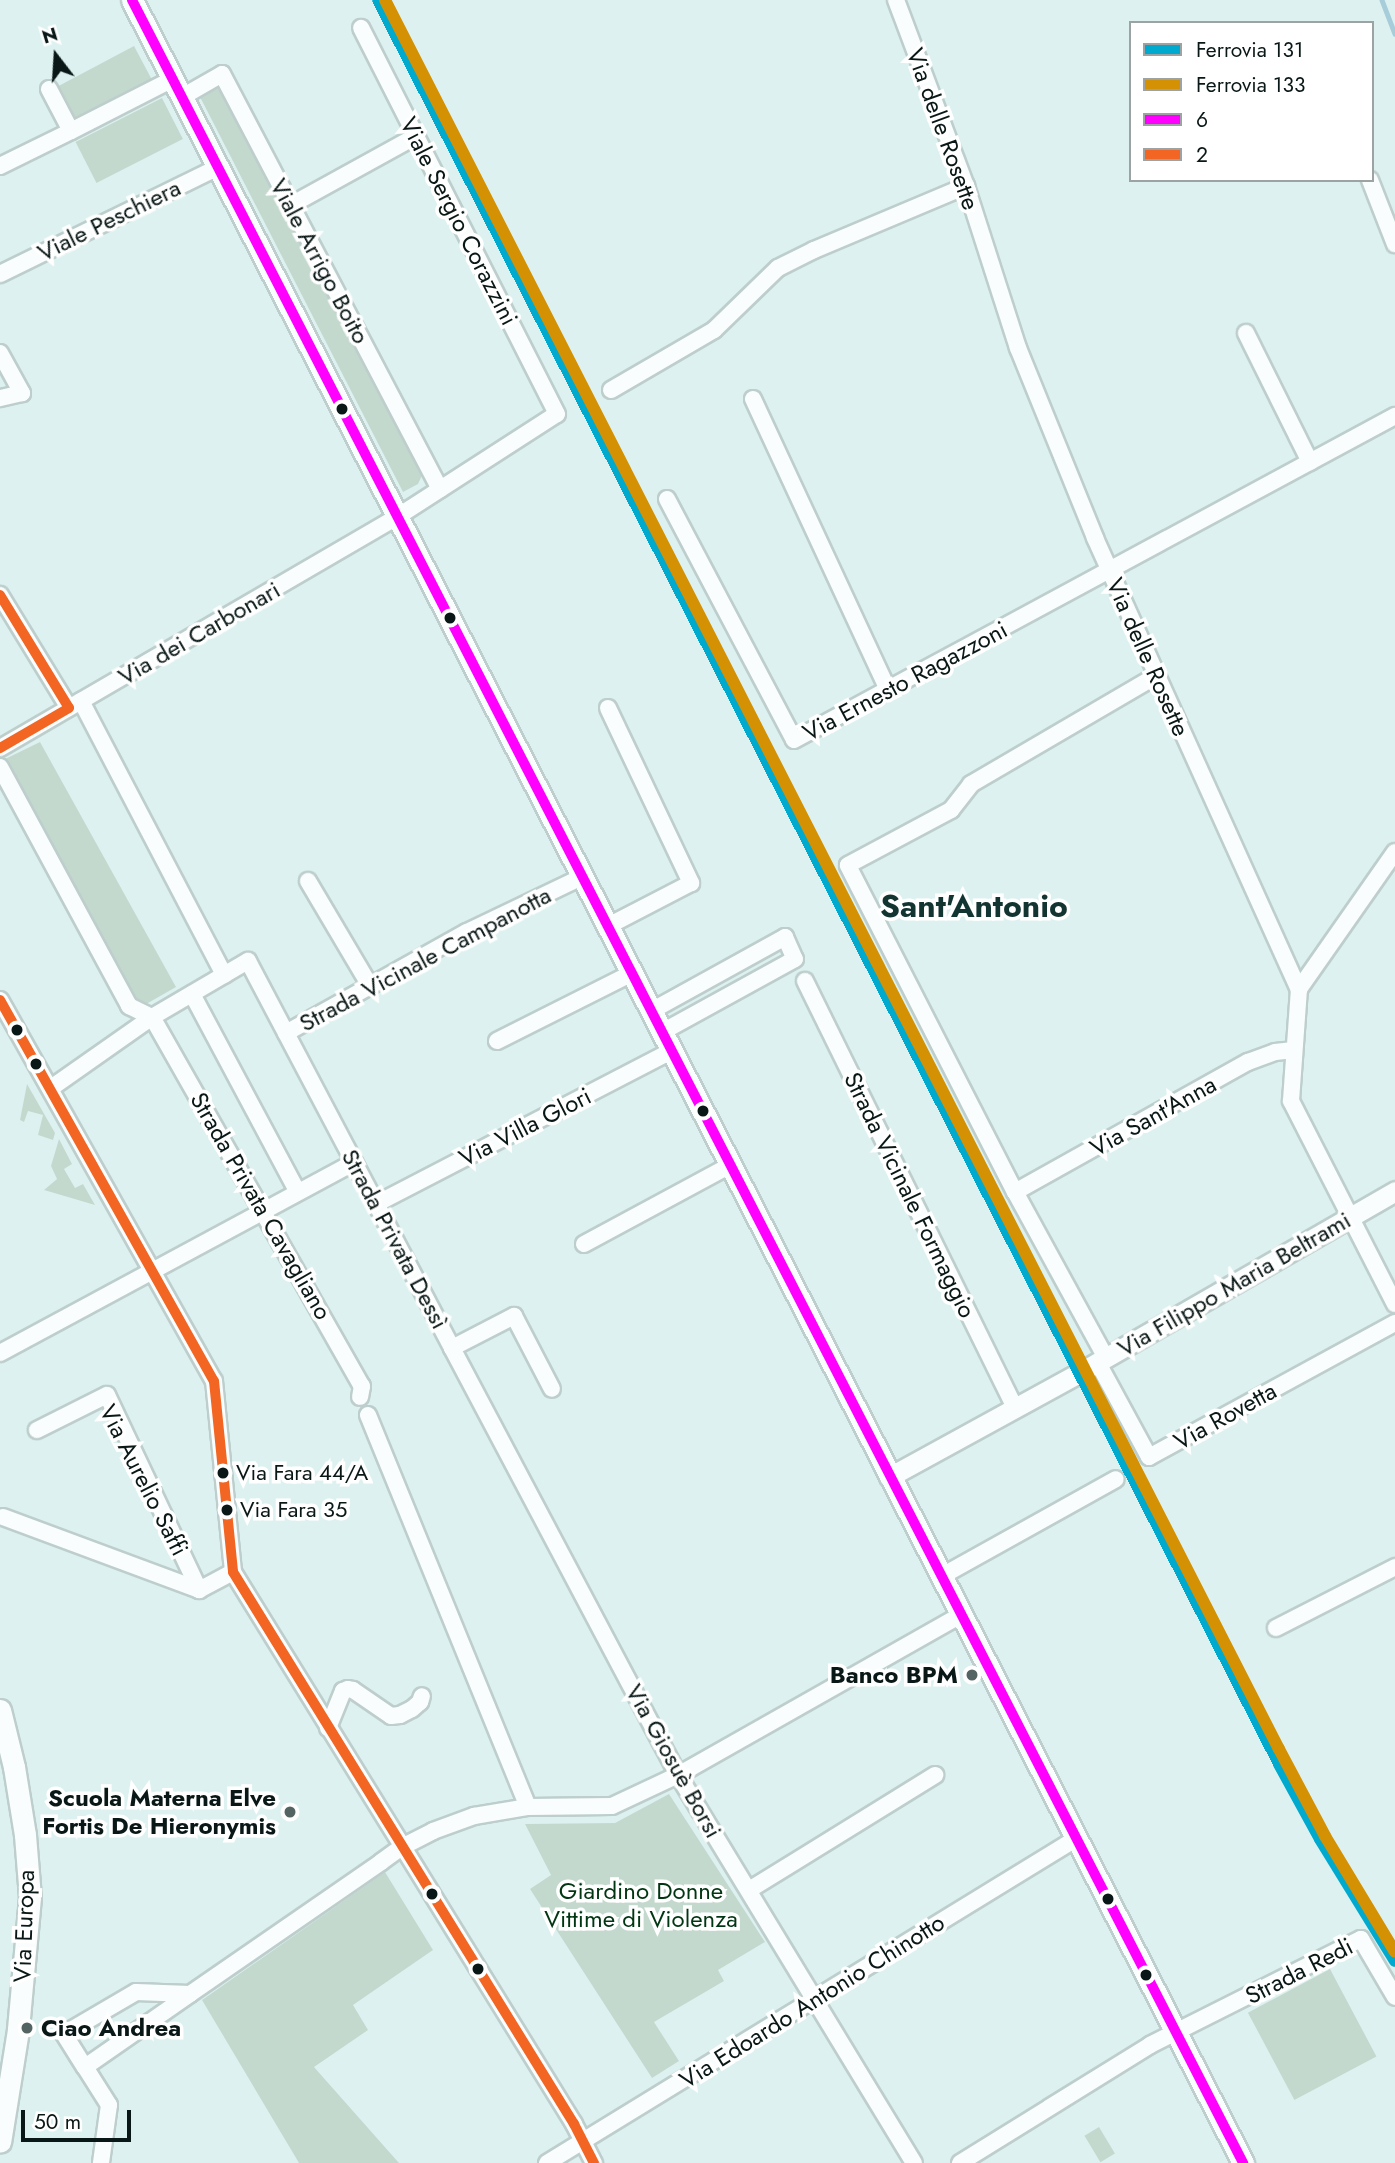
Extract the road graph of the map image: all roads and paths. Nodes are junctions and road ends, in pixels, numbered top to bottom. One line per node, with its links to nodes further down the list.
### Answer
1 (132, 0): 4 (main road)
2 (896, 0): 11 (street, Via delle Rosette)
3 (361, 28): 7 (street, Viale Sergio Corazzini)
4 (177, 88): 6 (street); 9 (main road); 12 (street, Viale Arrigo Boito)
5 (49, 89): 6 (street)
6 (71, 131): 8 (street)
7 (416, 136): 12 (street); 20 (street, Viale Sergio Corazzini)
8 (0, 166)
9 (218, 167): 14 (street, Viale Peschiera); 25 (main road)
10 (1371, 182): 13 (street)
11 (966, 186): 17 (street); 26 (street, Via delle Rosette)
12 (291, 205): 23 (street, Viale Arrigo Boito)
13 (1395, 244)
14 (0, 274)
15 (1245, 333): 22 (street)
16 (0, 353): 18 (street)
17 (611, 390)
18 (0, 398)
19 (753, 399): 29 (street)
20 (557, 414): 23 (street, Via dei Carbonari)
21 (1395, 416): 22 (street, Via Ernesto Ragazzoni)
22 (1310, 462): 26 (street, Via Ernesto Ragazzoni)
23 (440, 489): 25 (street, Via dei Carbonari)
24 (667, 499): 29 (street, Via Ernesto Ragazzoni)
25 (397, 517): 30 (street, Via dei Carbonari); 35 (main road)
26 (1110, 572): 28 (street, Via delle Rosette); 29 (street, Via Ernesto Ragazzoni)
27 (0, 595): 30 (street)
28 (1156, 676): 42 (street, Via delle Rosette); 56 (street)
29 (888, 690)
30 (75, 705): 32 (street, Via dei Carbonari); 39 (street)
31 (608, 708): 37 (street)
32 (0, 748)
33 (0, 767): 46 (street)
34 (1395, 852): 42 (street)
35 (584, 876): 37 (main road); 41 (street, Strada Vicinale Campanotta)
36 (308, 881): 41 (street)
37 (610, 925): 38 (main road)
38 (634, 972): 45 (main road); 49 (street)
39 (224, 975): 43 (street, Strada Vicinale Campanotta); 47 (street, Strada Vicinale Campanotta)
40 (805, 981): 69 (street, Strada Vicinale Formaggio)
41 (370, 986): 47 (street, Strada Vicinale Campanotta)
42 (1299, 989): 50 (street, Via delle Rosette)
43 (192, 994): 46 (street, Strada Vicinale Campanotta); 54 (street)
44 (0, 1000): 51 (street)
45 (653, 1010): 48 (main road); 48 (street, Via Villa Glori)
46 (152, 1017): 51 (street, Strada Vicinale Campanotta); 58 (street, Strada Privata Cavagliano)
47 (286, 1033): 52 (street, Strada Privata Dessì)
48 (668, 1040): 53 (main road); 57 (street, Via Villa Glori)
49 (497, 1041)
50 (1294, 1050): 56 (street, Via Sant'Anna); 59 (street, Via delle Rosette)
51 (51, 1088): 61 (street)
52 (354, 1162): 54 (street); 57 (street, Strada Privata Dessì)
53 (731, 1165): 60 (street); 72 (main road)
54 (297, 1191): 58 (street)
55 (1395, 1191): 59 (street, Via Filippo Maria Beltrami)
56 (1015, 1192): 66 (street)
57 (376, 1204): 64 (street, Strada Privata Dessì)
58 (264, 1208): 61 (street); 68 (street, Strada Privata Cavagliano)
59 (1352, 1216): 62 (street, Via delle Rosette); 66 (street, Via Filippo Maria Beltrami)
60 (584, 1244)
61 (153, 1271): 65 (street); 76 (street)
62 (1395, 1304)
63 (1395, 1323): 66 (street, Via Rovetta)
64 (452, 1348): 67 (street, Strada Privata Dessì); 84 (street, Via Giosuè Borsi)
65 (0, 1353)
66 (1102, 1360): 69 (street, Via Filippo Maria Beltrami)
67 (552, 1390)
68 (360, 1397)
69 (1015, 1408): 72 (street, Via Filippo Maria Beltrami)
70 (368, 1415): 86 (street)
71 (37, 1430): 78 (street, Via Aurelio Saffi)
72 (889, 1477): 77 (main road)
73 (1116, 1479): 77 (street)
74 (3, 1517): 78 (street)
75 (1395, 1567): 80 (street)
76 (233, 1572): 78 (street); 83 (street)
77 (940, 1577): 79 (main road)
78 (199, 1590)
79 (959, 1616): 84 (street); 87 (main road)
80 (1276, 1628)
81 (422, 1696): 83 (street)
82 (0, 1710): 95 (main road, Via Europa)
83 (328, 1728): 88 (street)
84 (678, 1775): 86 (street); 89 (street, Via Giosuè Borsi)
85 (935, 1775): 89 (street)
86 (528, 1807): 88 (street)
87 (1077, 1838): 92 (street, Via Edoardo Antonio Chinotto); 93 (main road)
88 (402, 1847): 90 (street); 96 (street)
89 (749, 1889): 92 (street, Via Giosuè Borsi)
90 (190, 1994): 94 (street); 94 (street)
91 (1395, 1997): 93 (street, Strada Redi)
92 (815, 1998): 96 (street, Via Edoardo Antonio Chinotto); 100 (street, Via Giosuè Borsi)
93 (1177, 2032): 101 (street); 102 (main road)
94 (85, 2067): 97 (street)
95 (0, 2142)
96 (583, 2142): 98 (street, Via Edoardo Antonio Chinotto); 99 (street)
97 (101, 2163)
98 (547, 2163)
99 (594, 2163)
100 (914, 2163)
101 (960, 2163)
102 (1243, 2163)

